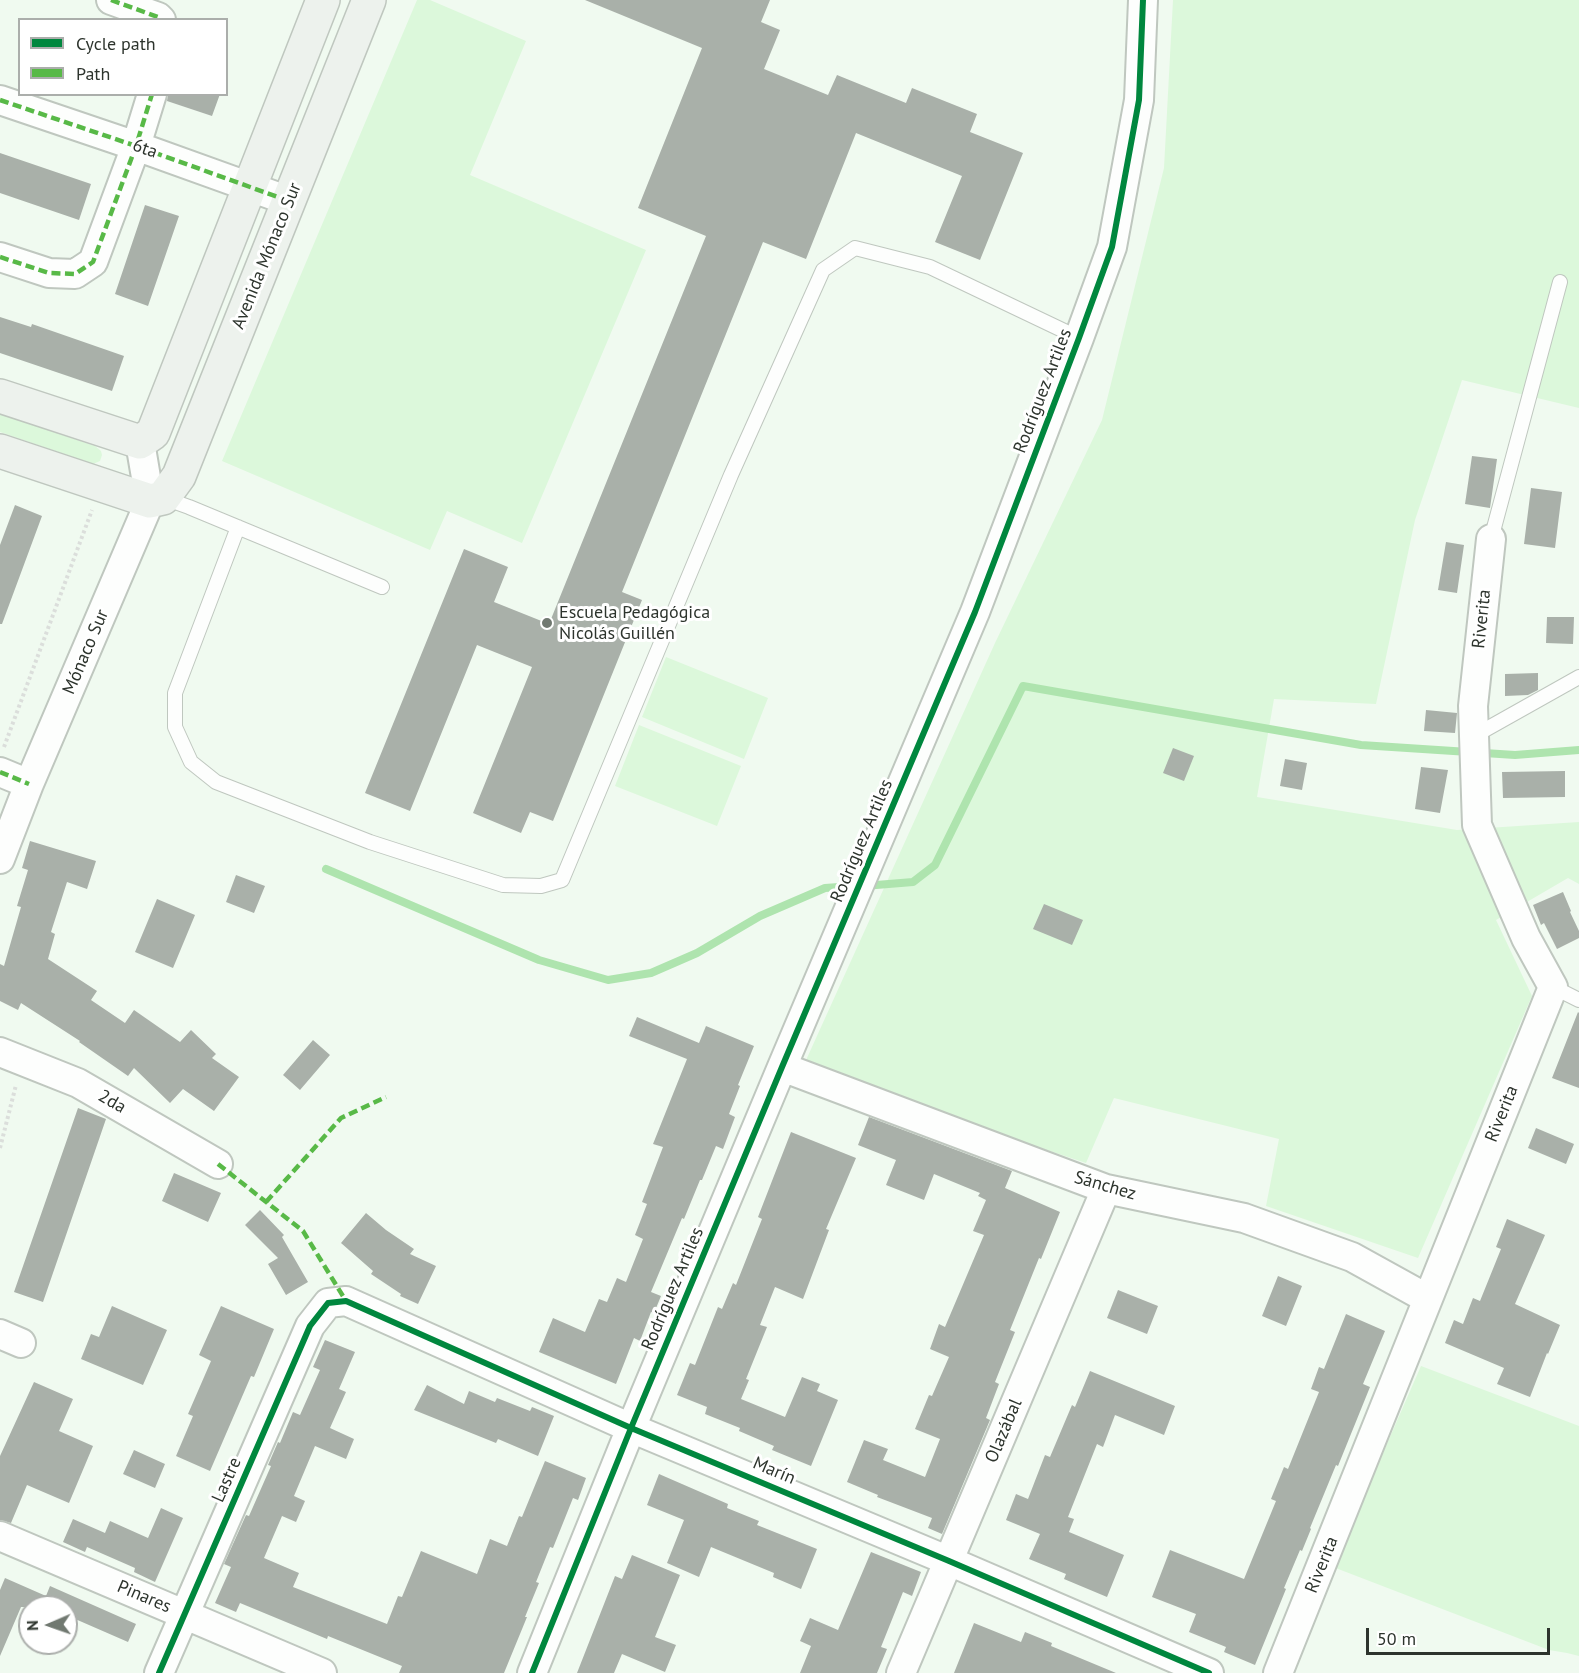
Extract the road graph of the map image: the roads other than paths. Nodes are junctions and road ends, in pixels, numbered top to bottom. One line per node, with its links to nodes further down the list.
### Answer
1 (111, 0): 5 (street)
2 (323, 0): 9 (main road)
3 (369, 0): 10 (main road, Avenida Mónaco Sur)
4 (1143, 0): 13 (street, Rodríguez Artiles)
5 (159, 18)
6 (151, 96): 8 (street)
7 (0, 100): 8 (street, 6ta)
8 (136, 146): 9 (street, 6ta); 11 (street)
9 (250, 186): 10 (street, 6ta); 15 (main road)
10 (289, 201): 17 (main road, Avenida Mónaco Sur)
11 (0, 257)
12 (1560, 282): 19 (lane)
13 (1079, 338): 18 (lane); 29 (street, Rodríguez Artiles)
14 (0, 396): 15 (main road)
15 (140, 442): 17 (street)
16 (0, 451): 17 (main road)
17 (157, 500): 18 (lane); 24 (street, Mónaco Sur)
18 (238, 527): 20 (lane)
19 (1491, 539): 22 (street, Riverita)
20 (382, 587)
21 (1579, 677): 22 (lane)
22 (1474, 736): 26 (street, Riverita)
23 (2, 760): 24 (street)
24 (29, 783): 25 (street, Mónaco Sur)
25 (0, 859)
26 (1553, 987): 27 (lane); 32 (street, Riverita)
27 (1579, 1000)
28 (11, 1056): 30 (street, 2da)
29 (782, 1067): 31 (street, Sánchez); 34 (street, Rodríguez Artiles)
30 (218, 1164)
31 (1106, 1189): 32 (street, Sánchez); 36 (street, Olazábal)
32 (1428, 1299): 43 (street, Riverita)
33 (328, 1303): 34 (street, Marín); 37 (street, Lastre)
34 (631, 1428): 36 (street, Marín); 40 (street, Rodríguez Artiles)
35 (0, 1536): 37 (street, Pinares)
36 (949, 1561): 41 (street, Olazábal); 42 (street, Marín)
37 (184, 1614): 38 (street, Lastre); 39 (street, Pinares)
38 (159, 1673)
39 (322, 1673)
40 (532, 1673)
41 (901, 1673)
42 (1209, 1673)
43 (1278, 1673)

